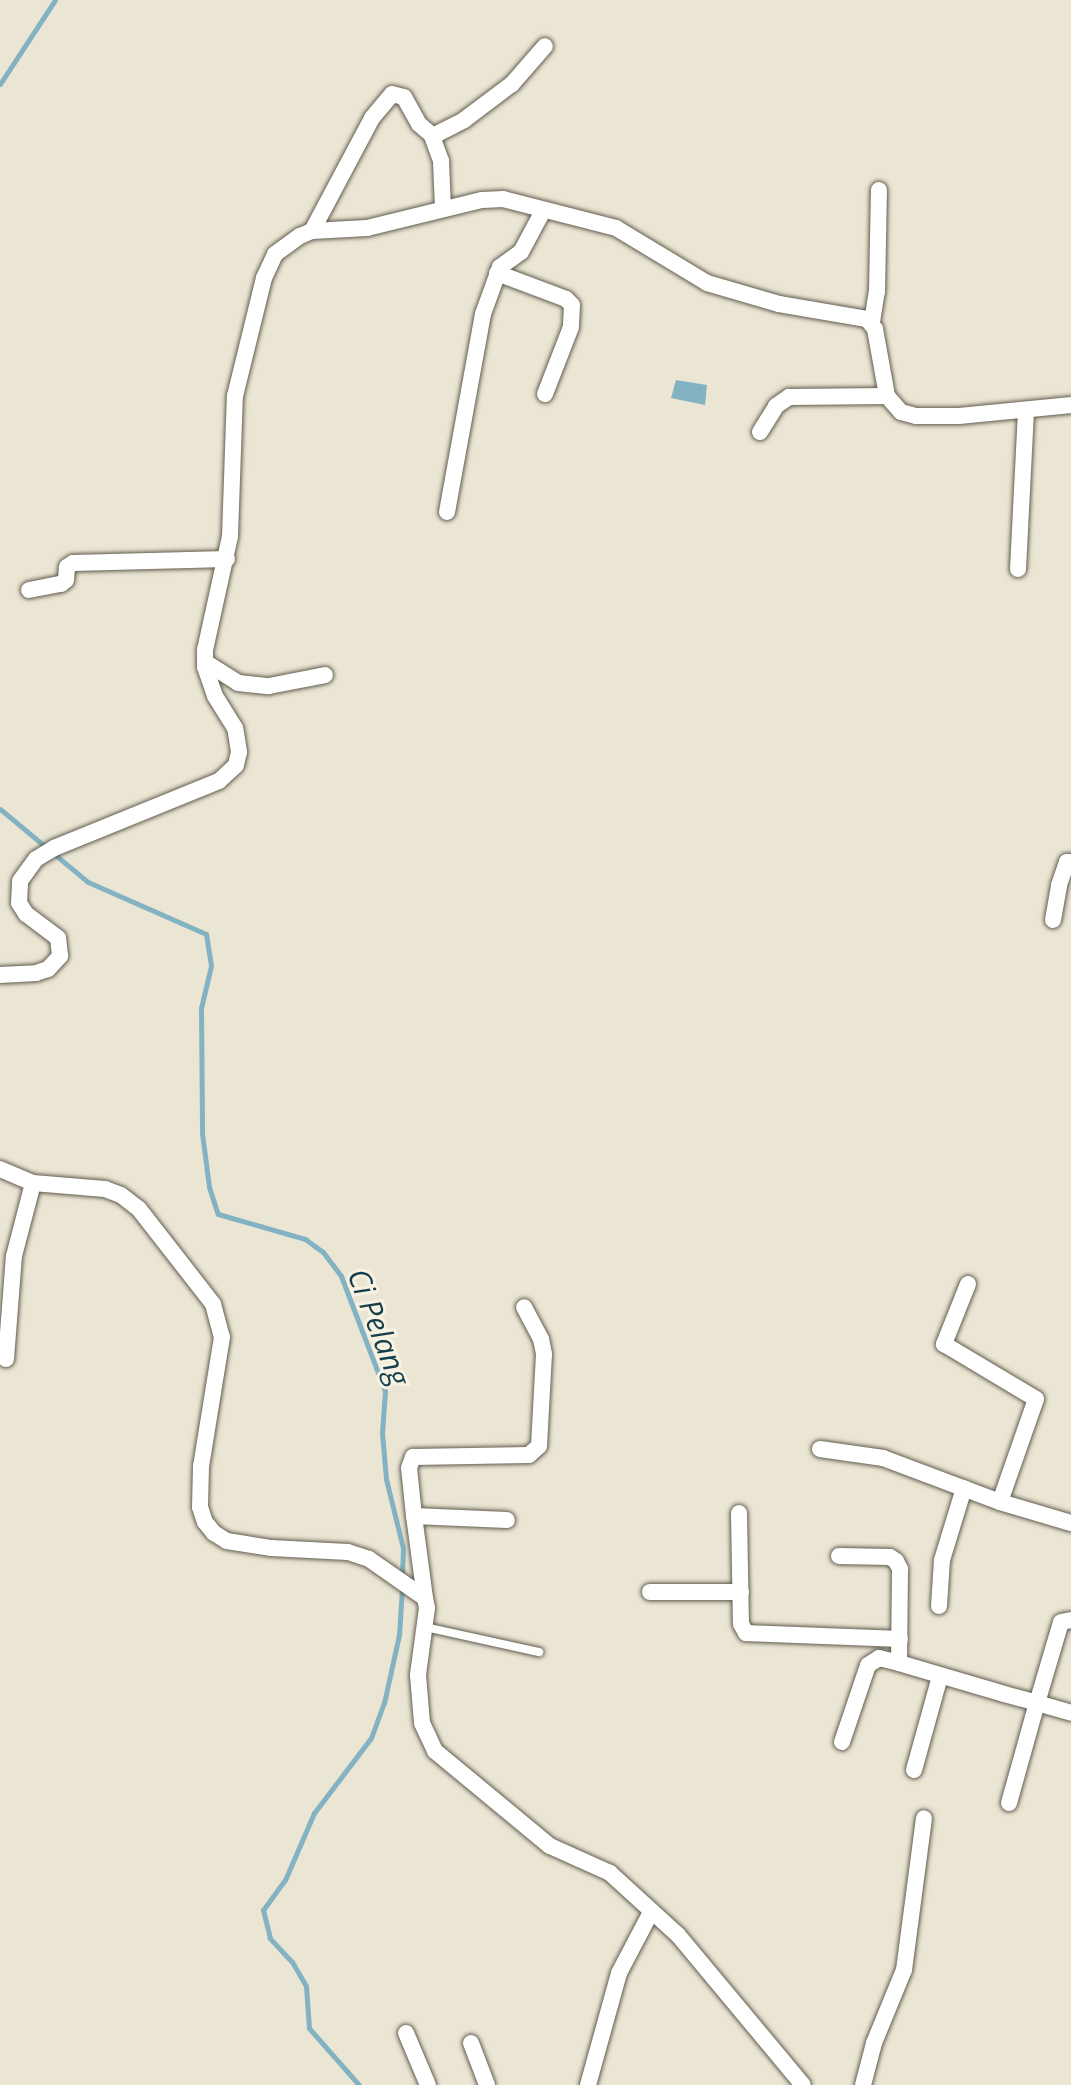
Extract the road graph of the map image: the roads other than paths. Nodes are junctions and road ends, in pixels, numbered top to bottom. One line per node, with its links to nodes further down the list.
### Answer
1 (545, 46): 2 (street)
2 (432, 136): 4 (street); 6 (street)
3 (879, 190): 8 (street)
4 (443, 208): 5 (street); 6 (street)
5 (543, 211): 7 (street); 8 (street)
6 (312, 231): 15 (street)
7 (497, 273): 9 (street); 14 (street)
8 (872, 322): 10 (street)
9 (545, 394)
10 (887, 396): 12 (street); 13 (street)
11 (1071, 405): 12 (street)
12 (1026, 410): 16 (street)
13 (760, 432)
14 (447, 512)
15 (227, 559): 17 (street); 18 (street)
16 (1018, 569)
17 (29, 590)
18 (205, 662): 19 (street); 22 (street)
19 (325, 675)
20 (1071, 862): 23 (street)
21 (0, 889): 22 (street)
22 (17, 893): 24 (street)
23 (1053, 920)
24 (0, 975)
25 (0, 1169): 26 (street)
26 (33, 1183): 29 (street); 40 (street)
27 (968, 1284): 32 (street)
28 (524, 1307): 34 (street)
29 (6, 1359)
30 (820, 1449): 31 (street)
31 (964, 1488): 32 (street); 41 (street)
32 (1000, 1502): 36 (street)
33 (739, 1513): 39 (street)
34 (414, 1516): 35 (street); 40 (street)
35 (507, 1520)
36 (1071, 1523)
37 (839, 1556): 44 (street)
38 (650, 1592): 39 (street)
39 (741, 1592): 44 (street)
40 (418, 1593): 43 (street)
41 (939, 1606)
42 (1071, 1620): 48 (street)
43 (425, 1627): 45 (lane); 54 (street)
44 (900, 1639): 46 (street)
45 (539, 1652)
46 (899, 1663): 47 (street); 50 (street)
47 (940, 1676): 48 (street); 51 (street)
48 (1037, 1703): 49 (street); 52 (street)
49 (1071, 1713)
50 (842, 1742)
51 (914, 1770)
52 (1009, 1803)
53 (924, 1818): 61 (street)
54 (651, 1912): 59 (street); 60 (street)
55 (406, 2033): 57 (street)
56 (471, 2043): 58 (street)
57 (428, 2085)
58 (487, 2085)
59 (588, 2085)
60 (803, 2085)
61 (863, 2085)

